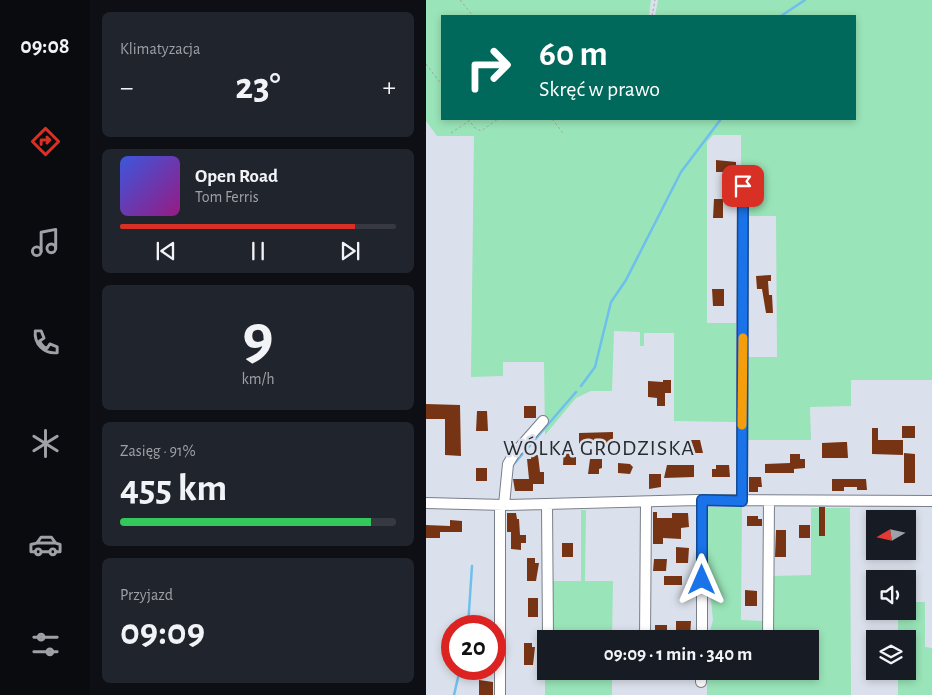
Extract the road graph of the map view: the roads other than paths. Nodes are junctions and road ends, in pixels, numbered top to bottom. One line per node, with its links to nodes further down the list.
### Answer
1 (743, 186): 4 (street)
2 (543, 422): 10 (street)
3 (702, 500): 4 (street); 6 (street); 13 (street)
4 (742, 501): 5 (street)
5 (769, 501): 7 (street); 14 (street)
6 (646, 502): 9 (street); 12 (street)
7 (932, 502)
8 (426, 504): 10 (street)
9 (547, 504): 10 (street); 11 (street)
10 (502, 505): 15 (street)
11 (548, 630)
12 (646, 630)
13 (702, 630)
14 (768, 630)
15 (500, 695)

